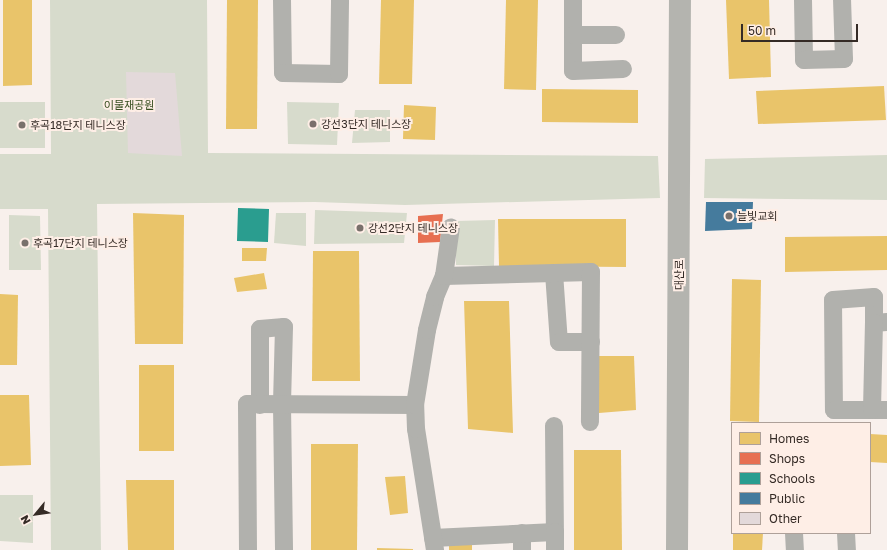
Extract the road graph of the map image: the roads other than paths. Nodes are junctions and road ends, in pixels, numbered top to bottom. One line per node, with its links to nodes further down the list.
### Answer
1 (282, 0): 2 (lane)
2 (340, 0)
3 (573, 0): 7 (lane)
4 (680, 0): 29 (main road, 대산로)
5 (803, 0): 6 (lane)
6 (842, 0)
7 (573, 35): 8 (lane); 9 (lane)
8 (616, 35)
9 (624, 69)
10 (451, 227): 12 (lane)
11 (554, 272): 12 (lane); 14 (lane); 14 (lane)
12 (444, 276): 17 (lane)
13 (880, 322): 18 (lane); 18 (lane)
14 (591, 342): 19 (lane)
15 (260, 405): 16 (lane); 16 (lane); 26 (lane)
16 (282, 405): 17 (lane); 27 (lane)
17 (415, 405): 25 (lane)
18 (879, 410)
19 (590, 422)
20 (554, 426): 21 (lane)
21 (555, 532): 24 (lane); 28 (lane)
22 (794, 534): 30 (lane)
23 (846, 534): 31 (lane)
24 (522, 542): 25 (lane)
25 (434, 544)
26 (248, 550)
27 (284, 550)
28 (555, 550)
29 (677, 550)
30 (795, 550)
31 (847, 550)

